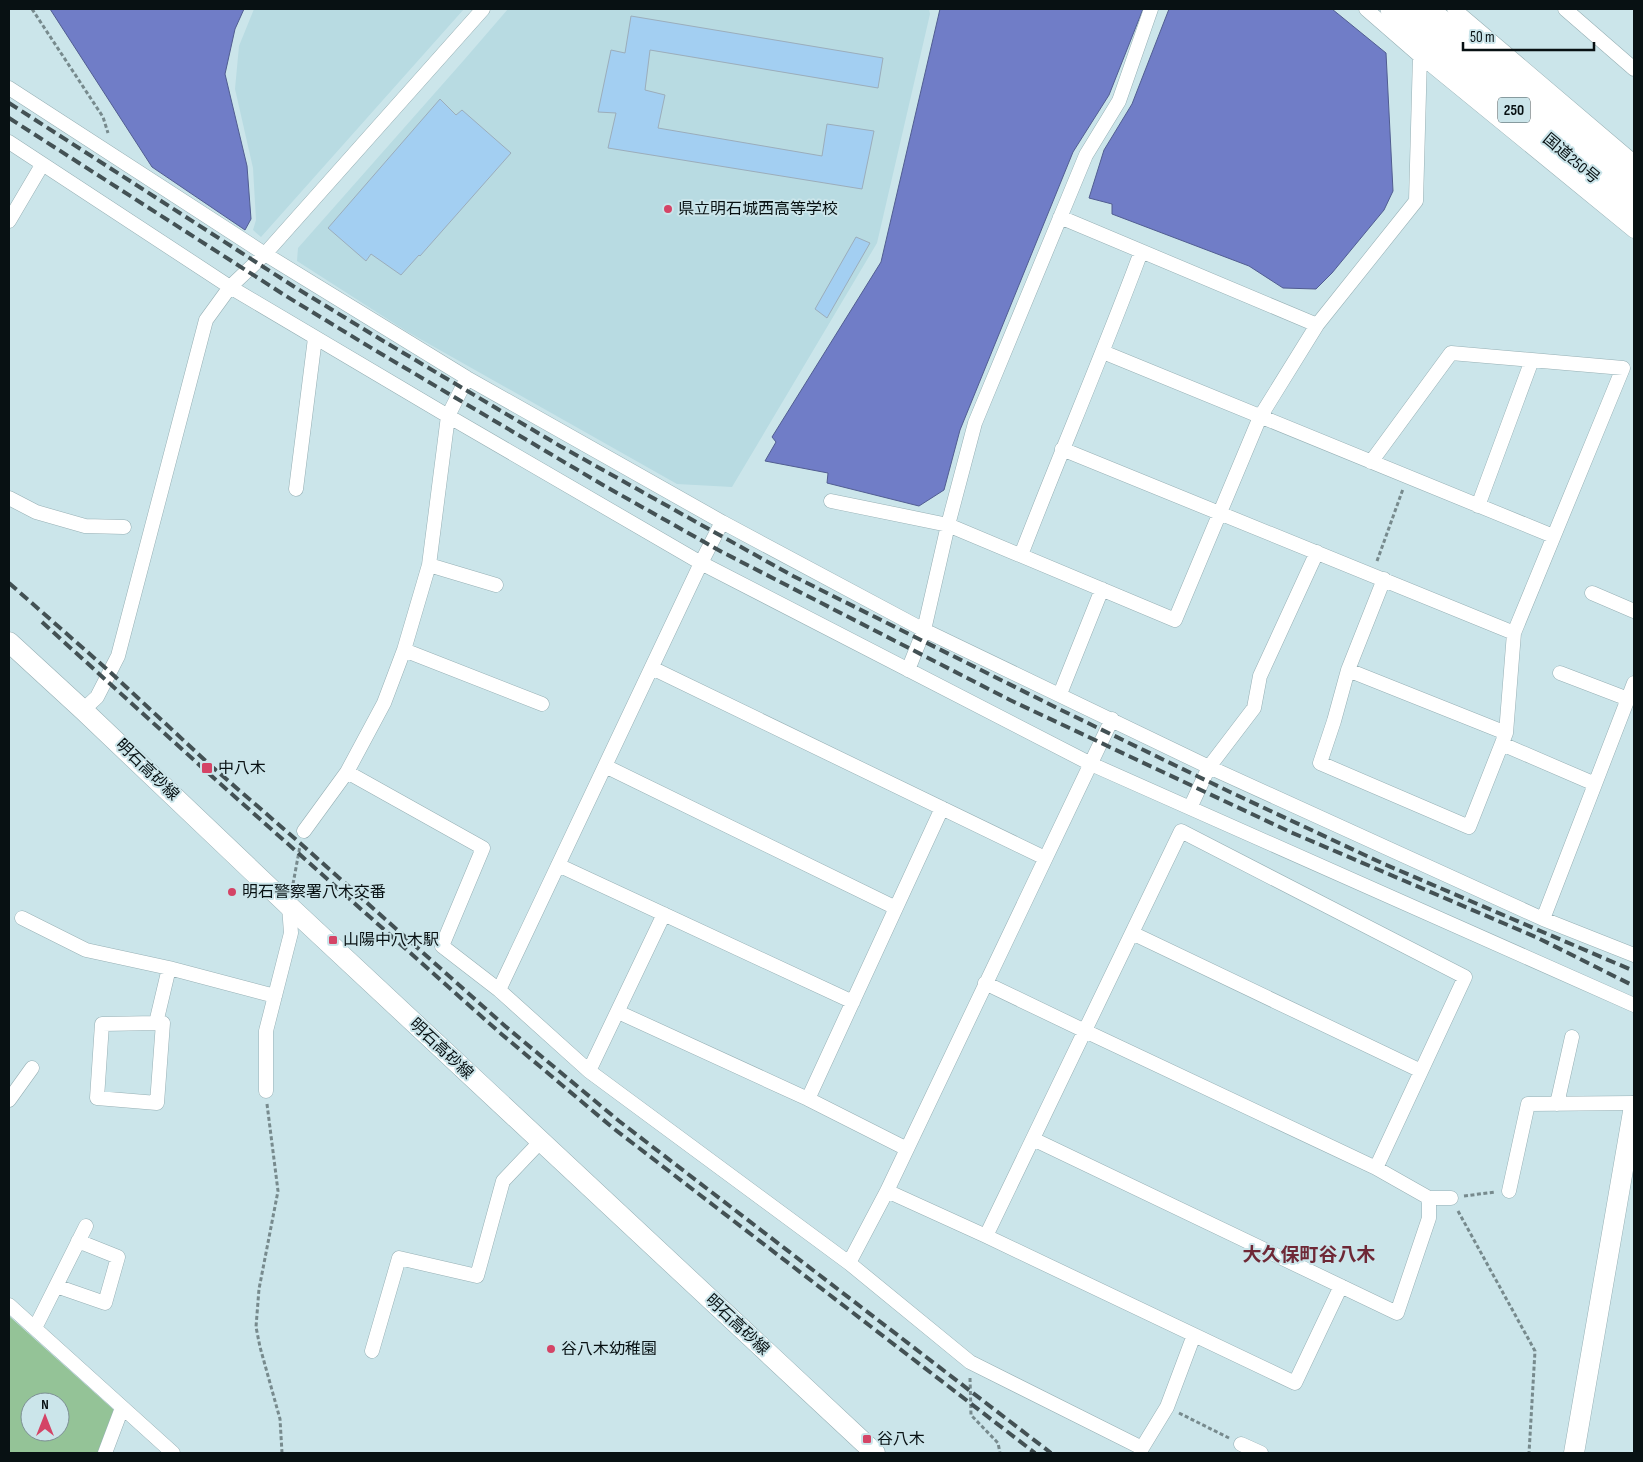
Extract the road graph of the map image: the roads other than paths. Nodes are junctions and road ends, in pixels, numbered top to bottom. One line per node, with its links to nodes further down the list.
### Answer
1 (483, 9): 20 (street)
2 (1151, 9): 16 (street)
3 (1366, 9): 8 (street)
4 (1393, 9): 15 (highway, 国道250号 / 250)
5 (1426, 9): 14 (highway, 国道250号 / 250)
6 (1454, 9): 12 (street)
7 (1565, 9): 9 (street)
8 (1420, 56): 18 (street); 22 (street)
9 (1634, 69)
10 (9, 88): 20 (street)
11 (9, 142): 13 (street)
12 (1634, 162)
13 (42, 165): 17 (street); 21 (street)
14 (1634, 185)
15 (1634, 212)
16 (1060, 217): 19 (street); 37 (street)
17 (9, 221)
18 (1634, 231)
19 (1141, 252): 22 (street); 24 (street)
20 (265, 254): 21 (street); 26 (street)
21 (230, 287): 23 (street); 61 (street)
22 (1317, 325): 28 (street)
23 (315, 338): 27 (street); 31 (street)
24 (1103, 352): 28 (street); 29 (street)
25 (1532, 360): 30 (street); 34 (street); 39 (street)
26 (467, 378): 27 (street); 36 (street)
27 (448, 416): 42 (street); 43 (street)
28 (1260, 417): 30 (street); 35 (street)
29 (1062, 449): 35 (street); 41 (street)
30 (1371, 462): 34 (street)
31 (296, 489)
32 (9, 498): 38 (street)
33 (831, 501): 37 (street)
34 (1478, 506): 39 (street)
35 (1220, 513): 40 (street); 46 (street)
36 (722, 522): 42 (street); 49 (street)
37 (948, 525): 41 (street); 49 (street)
38 (124, 527)
39 (1553, 536): 50 (street)
40 (1317, 552): 44 (street); 66 (street)
41 (1021, 556): 46 (street)
42 (701, 563): 53 (street); 54 (street)
43 (429, 565): 45 (street); 52 (street)
44 (1378, 577): 50 (street); 55 (street)
45 (496, 585)
46 (1102, 589): 58 (street)
47 (1592, 593): 48 (street)
48 (1634, 611)
49 (924, 630): 54 (street); 58 (street)
50 (1514, 633): 63 (street)
51 (9, 642): 61 (main road, 明石高砂線)
52 (404, 650): 60 (street); 67 (street)
53 (652, 668): 65 (street); 69 (street)
54 (908, 670): 64 (street)
55 (1348, 670): 63 (street); 63 (street)
56 (1560, 673): 59 (street)
57 (1634, 683): 59 (street)
58 (1060, 694): 62 (street)
59 (1628, 698): 68 (street)
60 (542, 704)
61 (84, 710): 74 (main road, 明石高砂線)
62 (1112, 719): 64 (street); 66 (street)
63 (1504, 739): 68 (street)
64 (1091, 764): 70 (street); 72 (street)
65 (605, 766): 73 (street); 75 (street)
66 (1209, 768): 70 (street); 78 (street)
67 (347, 772): 71 (street); 83 (street)
68 (1595, 784): 78 (street)
69 (942, 808): 72 (street); 75 (street)
70 (1190, 808): 86 (street)
71 (304, 831)
72 (1045, 858): 82 (street)
73 (558, 865): 76 (street); 83 (street)
74 (289, 906): 84 (street); 100 (main road, 明石高砂線)
75 (896, 908): 85 (street)
76 (664, 914): 85 (street); 87 (street)
77 (22, 918): 81 (street)
78 (1543, 919): 80 (street)
79 (1132, 933): 89 (street); 92 (street); 92 (street)
80 (1634, 955)
81 (169, 968): 84 (street); 88 (street)
82 (985, 983): 89 (street); 101 (street)
83 (499, 990): 93 (street)
84 (275, 996): 94 (street)
85 (853, 1002): 95 (street)
86 (1634, 1005)
87 (618, 1012): 93 (street); 95 (street)
88 (156, 1023): 88 (street)
89 (1085, 1031): 99 (street); 103 (street)
90 (1572, 1037): 97 (street)
91 (32, 1068): 96 (street)
92 (1421, 1071): 103 (street)
93 (589, 1072): 111 (street)
94 (266, 1091)
95 (808, 1099): 101 (street)
96 (9, 1100)
97 (1556, 1104): 98 (street); 105 (street)
98 (1634, 1104): 102 (main road)
99 (1033, 1139): 109 (street); 113 (street)
100 (540, 1142): 117 (street); 122 (main road, 明石高砂線)
101 (907, 1148): 104 (street)
102 (1629, 1166): 124 (main road)
103 (1376, 1168): 106 (street)
104 (887, 1191): 109 (street); 111 (street)
105 (1509, 1191)
106 (1429, 1198): 107 (street); 113 (street)
107 (1451, 1198)
108 (86, 1226): 110 (street)
109 (986, 1236): 116 (street)
110 (78, 1241): 112 (street); 112 (street)
111 (849, 1263): 116 (street)
112 (56, 1286): 115 (street)
113 (1341, 1286): 116 (street)
114 (9, 1304): 115 (street)
115 (34, 1328): 118 (street)
116 (1194, 1335)
117 (372, 1351)
118 (122, 1408): 120 (street); 121 (street)
119 (1241, 1444): 123 (street)
120 (105, 1453)
121 (173, 1453)
122 (875, 1453)
123 (1261, 1453)
124 (1574, 1453)

